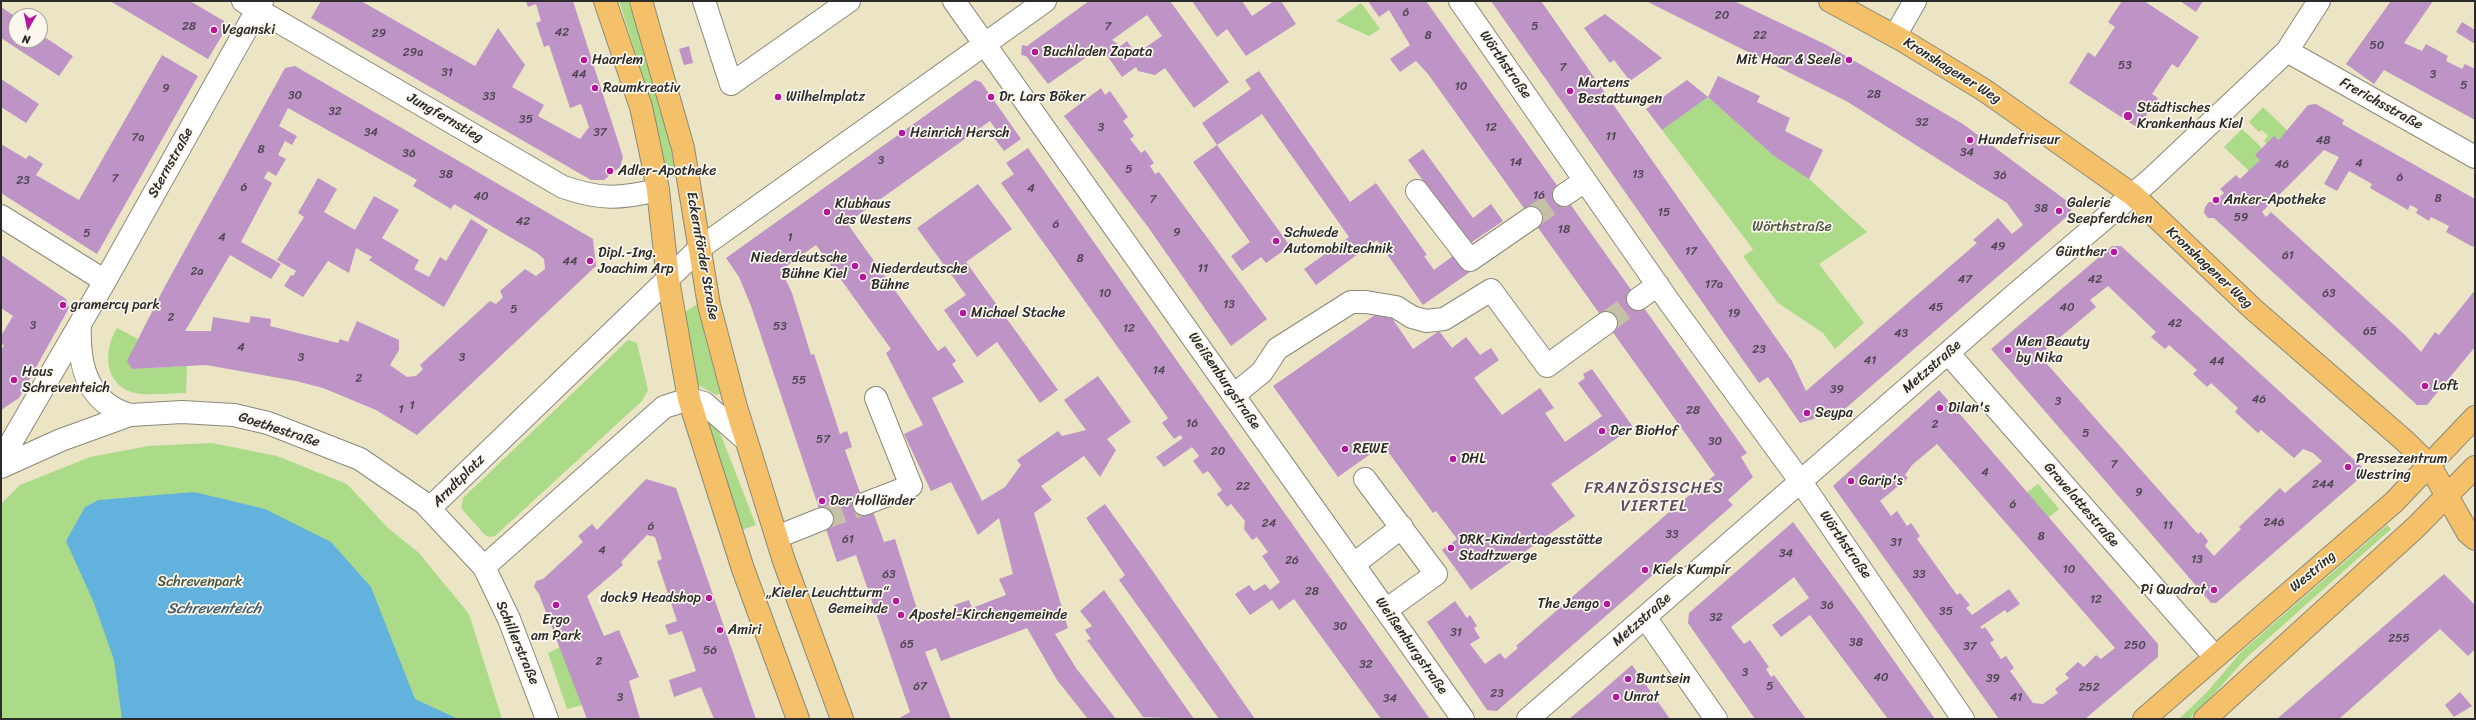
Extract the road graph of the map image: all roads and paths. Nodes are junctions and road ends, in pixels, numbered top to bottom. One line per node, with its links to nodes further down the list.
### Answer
1 (605, 1): 17 (main road)
2 (641, 1): 23 (main road, Eckernförder Straße)
3 (704, 1): 4 (street)
4 (849, 1)
5 (954, 1): 13 (street, Weißenburgstraße)
6 (1046, 1): 13 (street)
7 (1460, 1): 16 (street, Wörthstraße)
8 (1830, 1): 12 (main road, Kronshagener Weg)
9 (1915, 1): 12 (street)
10 (2319, 1): 14 (street, Metzstraße)
11 (254, 4): 17 (street, Jungfernstieg); 25 (street, Sternstraße)
12 (1894, 36): 20 (main road, Kronshagener Weg)
13 (985, 43): 23 (street); 31 (street, Weißenburgstraße)
14 (2287, 51): 15 (street, Frerichsstraße); 20 (street, Metzstraße)
15 (2475, 158)
16 (1586, 181): 19 (street); 26 (street, Wörthstraße)
17 (658, 190): 24 (main road)
18 (1417, 191): 22 (street)
19 (1564, 195)
20 (2133, 195): 30 (street, Metzstraße); 38 (main road, Kronshagener Weg)
21 (1, 216): 25 (street)
22 (1531, 218)
23 (700, 248): 24 (street); 36 (main road, Eckernförder Straße)
24 (668, 280): 33 (main road); 44 (street, Arndtplatz)
25 (105, 281): 29 (street, Sternstraße)
26 (1658, 285): 27 (street); 41 (street, Wörthstraße)
27 (1638, 299)
28 (1606, 323): 31 (street)
29 (80, 325): 34 (street, Sternstraße); 37 (street, Sternstraße)
30 (1948, 353): 41 (street, Metzstraße); 53 (street, Gravelottestraße)
31 (1234, 395): 49 (street, Weißenburgstraße)
32 (876, 398): 43 (street)
33 (689, 399): 36 (street); 50 (street); 55 (main road)
34 (130, 415): 39 (street, Goethestraße); 44 (street, Goethestraße)
35 (2475, 417): 38 (main road, Westring)
36 (746, 440): 47 (main road, Eckernförder Straße)
37 (1, 460)
38 (2430, 466): 42 (main road, Kronshagener Weg); 53 (main road, Westring)
39 (1, 467)
40 (1365, 479): 46 (street)
41 (1802, 482): 52 (street, Metzstraße); 60 (street, Wörthstraße)
42 (2465, 484): 48 (main road, Kronshagener Weg); 62 (main road)
43 (864, 504)
44 (430, 508): 50 (street, Arndtplatz)
45 (822, 519): 47 (street)
46 (1402, 527): 49 (street); 51 (street)
47 (777, 537): 56 (main road, Eckernförder Straße)
48 (2475, 539)
49 (1354, 564): 51 (street, Weißenburgstraße)
50 (484, 568): 54 (street, Schillerstraße)
51 (1386, 610): 57 (street, Weißenburgstraße)
52 (1645, 617): 58 (street, Metzstraße); 59 (street)
53 (2215, 657): 61 (main road, Westring)
54 (547, 719)
55 (798, 719)
56 (842, 719)
57 (1463, 719)
58 (1528, 719)
59 (1716, 719)
60 (1964, 719)
61 (2144, 719)
62 (2205, 719)

